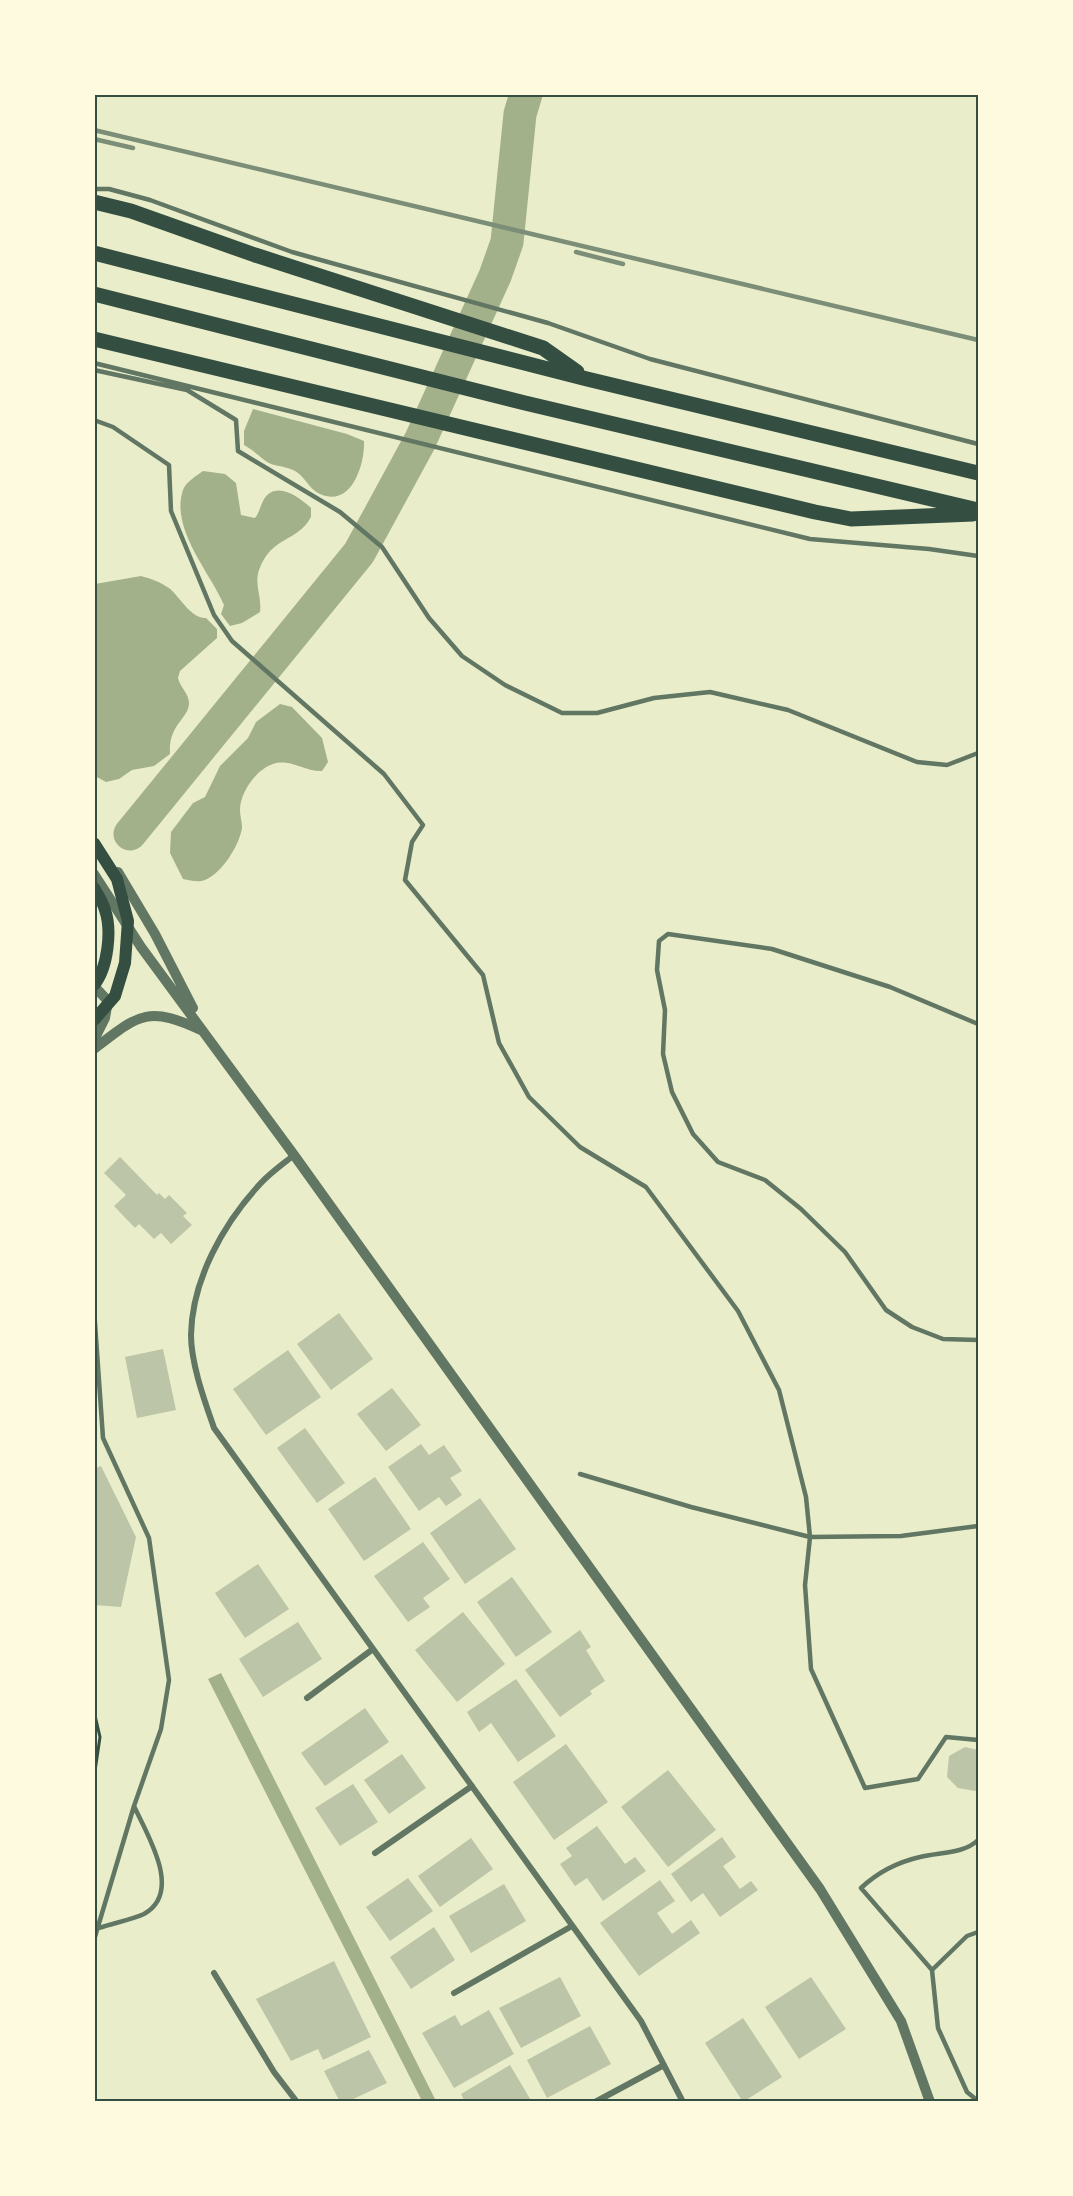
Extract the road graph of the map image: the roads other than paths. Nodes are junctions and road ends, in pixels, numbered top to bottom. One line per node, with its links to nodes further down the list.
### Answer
1 (94, 189): 10 (lane)
2 (94, 202): 8 (highway)
3 (94, 253): 8 (highway)
4 (94, 294): 12 (highway)
5 (94, 339): 12 (highway)
6 (94, 363): 13 (lane)
7 (94, 370): 14 (lane)
8 (587, 379): 11 (highway)
9 (94, 420): 32 (lane)
10 (978, 444)
11 (978, 473)
12 (978, 512)
13 (978, 556)
14 (978, 753)
15 (94, 834): 22 (street)
16 (94, 843): 20 (main road)
17 (94, 873): 22 (street)
18 (94, 888): 19 (main road)
19 (94, 985): 23 (street)
20 (94, 1020)
21 (978, 1024): 27 (lane)
22 (206, 1032): 24 (street); 25 (street)
23 (94, 1040)
24 (94, 1049)
25 (294, 1155): 33 (street); 51 (street)
26 (94, 1309): 28 (lane)
27 (978, 1340)
28 (103, 1438): 29 (lane); 37 (lane)
29 (94, 1442)
30 (580, 1474): 32 (lane)
31 (978, 1526): 32 (lane)
32 (810, 1537): 35 (lane)
33 (373, 1649): 34 (street); 36 (street)
34 (307, 1698)
35 (978, 1740)
36 (472, 1786): 39 (street); 40 (street)
37 (134, 1806): 41 (lane); 41 (lane)
38 (978, 1840): 44 (lane)
39 (375, 1853)
40 (572, 1926): 46 (street); 47 (street)
41 (99, 1928): 43 (lane)
42 (978, 1932): 44 (lane)
43 (94, 1940)
44 (932, 1970): 52 (lane)
45 (214, 1973): 48 (street)
46 (454, 1993)
47 (664, 2065): 49 (street); 50 (street)
48 (297, 2102)
49 (596, 2102)
50 (683, 2102)
51 (930, 2102)
52 (978, 2102)

